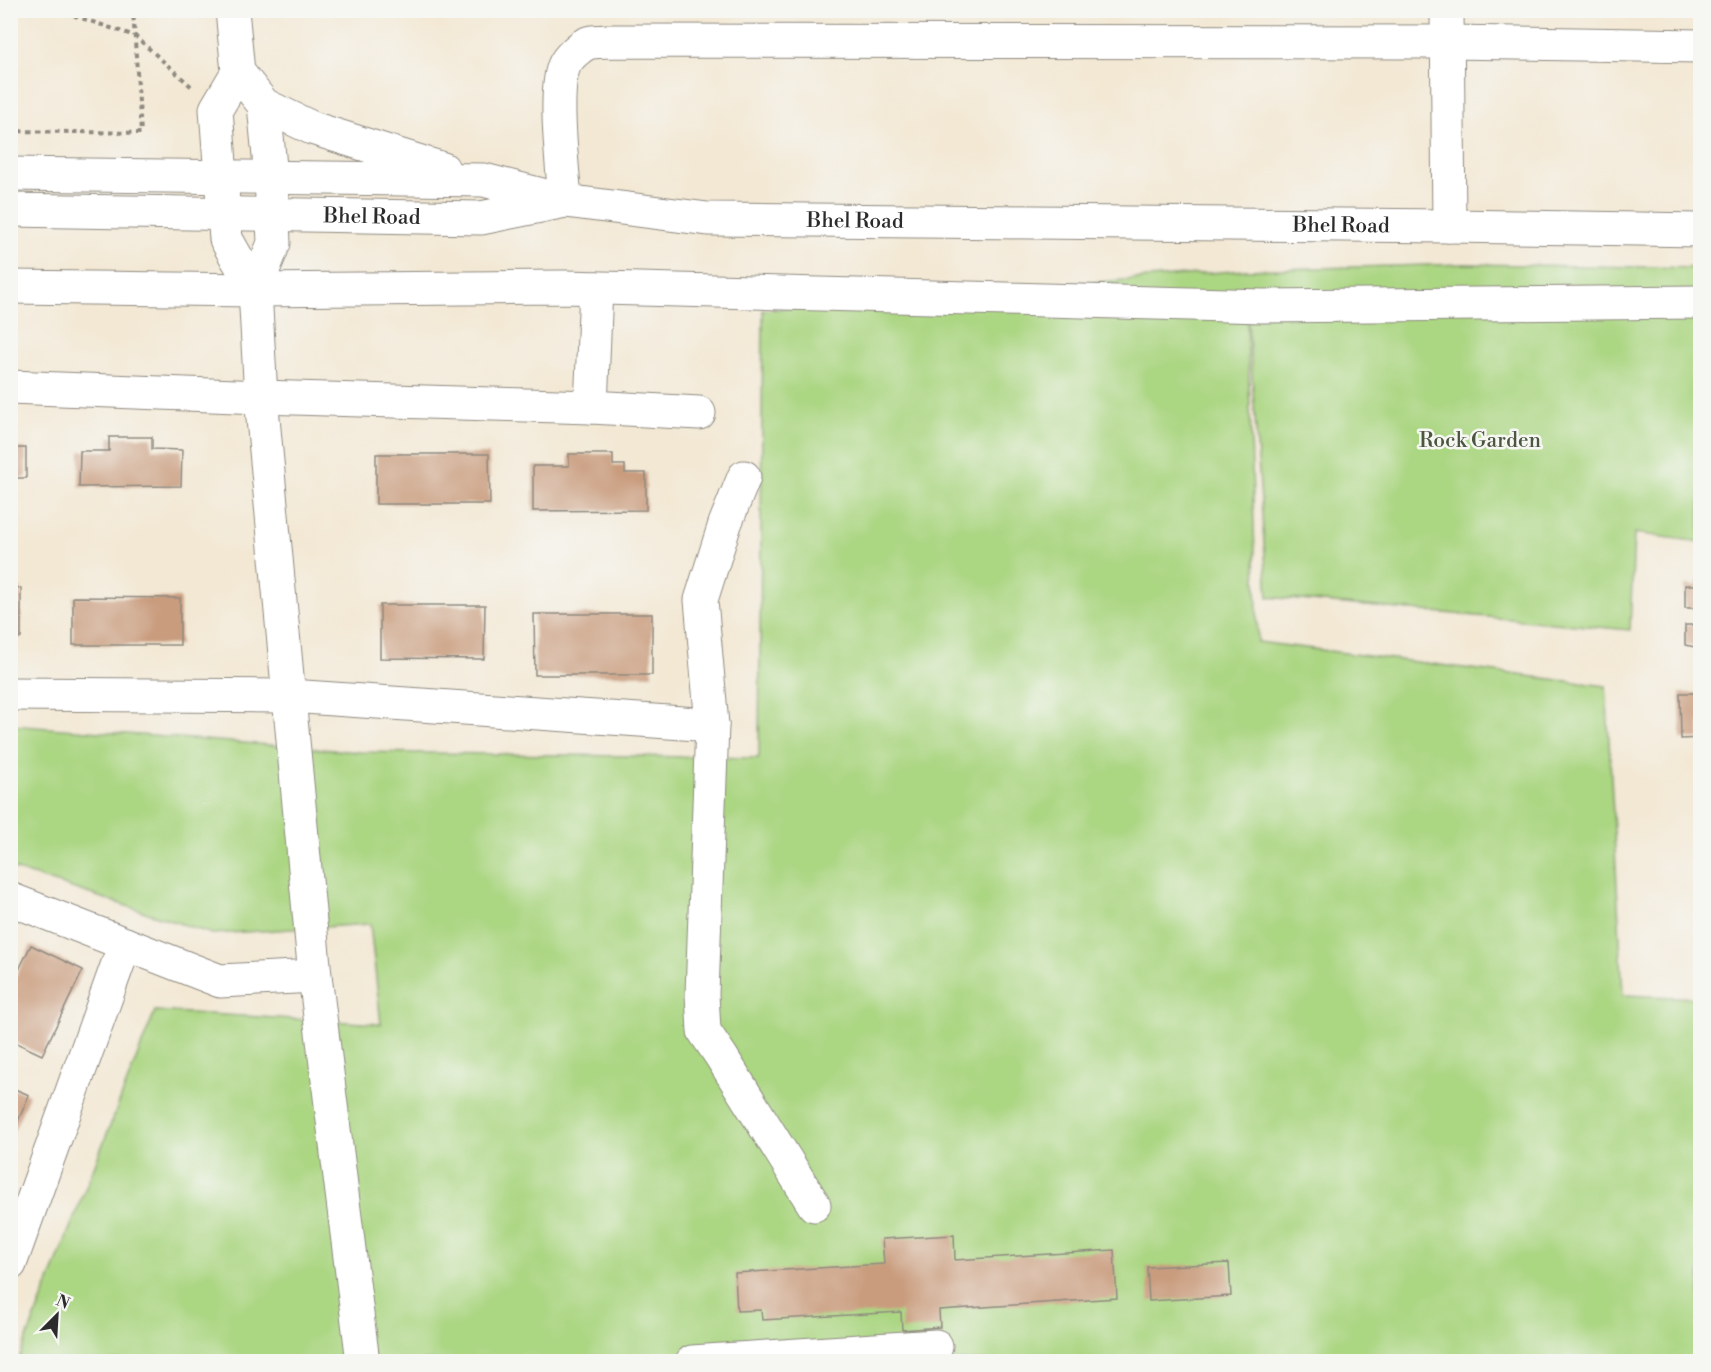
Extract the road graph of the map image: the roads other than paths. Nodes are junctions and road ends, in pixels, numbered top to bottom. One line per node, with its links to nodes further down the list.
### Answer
1 (232, 10): 4 (street)
2 (1447, 26): 3 (street); 10 (street); 14 (street)
3 (1701, 46)
4 (238, 72): 5 (street); 7 (street)
5 (264, 105): 8 (street); 9 (street)
6 (10, 174): 7 (street)
7 (221, 177): 8 (street); 13 (street)
8 (271, 177): 9 (street); 12 (street)
9 (484, 180): 10 (street)
10 (565, 201): 12 (street, Bhel Road); 14 (street, Bhel Road)
11 (10, 210): 13 (street, Bhel Road)
12 (273, 213): 13 (street, Bhel Road); 18 (street)
13 (225, 214): 18 (street)
14 (1449, 226): 15 (street, Bhel Road)
15 (1701, 230)
16 (10, 286): 18 (street)
17 (596, 288): 18 (street); 19 (street); 22 (street)
18 (255, 290): 21 (street)
19 (1701, 302)
20 (10, 387): 21 (street)
21 (261, 398): 22 (street); 26 (street)
22 (591, 407): 23 (street)
23 (699, 412)
24 (744, 477): 27 (street)
25 (10, 694): 26 (street)
26 (290, 696): 27 (street); 30 (street)
27 (712, 725): 31 (street)
28 (10, 899): 29 (street)
29 (125, 944): 30 (street); 32 (street)
30 (315, 976): 34 (street)
31 (814, 1205)
32 (10, 1264)
33 (936, 1346): 35 (street)
34 (363, 1362)
35 (692, 1362)

